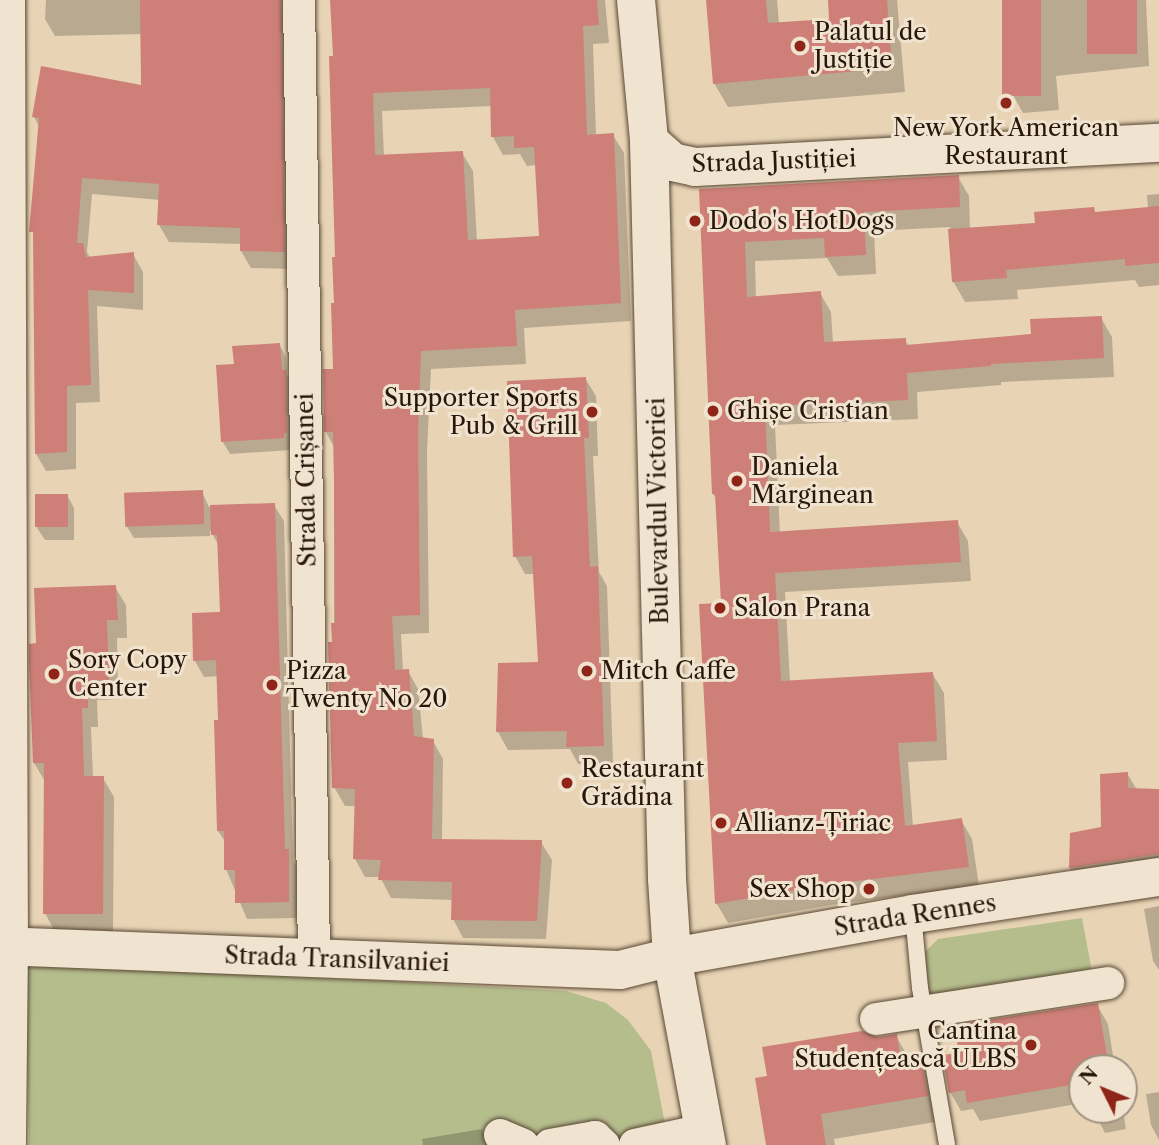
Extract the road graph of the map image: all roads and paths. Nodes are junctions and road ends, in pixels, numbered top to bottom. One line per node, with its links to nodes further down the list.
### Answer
1 (9, 0): 6 (street)
2 (299, 0): 11 (street, Strada Crișanei)
3 (636, 0): 4 (main road, Bulevardul Victoriei)
4 (649, 141): 5 (main road, Strada Justiției); 10 (main road, Bulevardul Victoriei)
5 (1159, 143)
6 (5, 354): 9 (street)
7 (1159, 877): 8 (main road, Strada Rennes)
8 (912, 914): 10 (main road, Strada Rennes); 13 (lane)
9 (6, 946): 11 (main road, Strada Transilvaniei); 16 (street)
10 (673, 957): 11 (main road, Strada Transilvaniei); 15 (main road, Bulevardul Victoriei)
11 (314, 959)
12 (1108, 983): 13 (street)
13 (925, 1012): 14 (street); 20 (lane)
14 (876, 1019)
15 (705, 1138): 19 (street)
16 (10, 1145)
17 (550, 1145): 18 (street)
18 (604, 1145)
19 (635, 1145)
20 (947, 1145)

